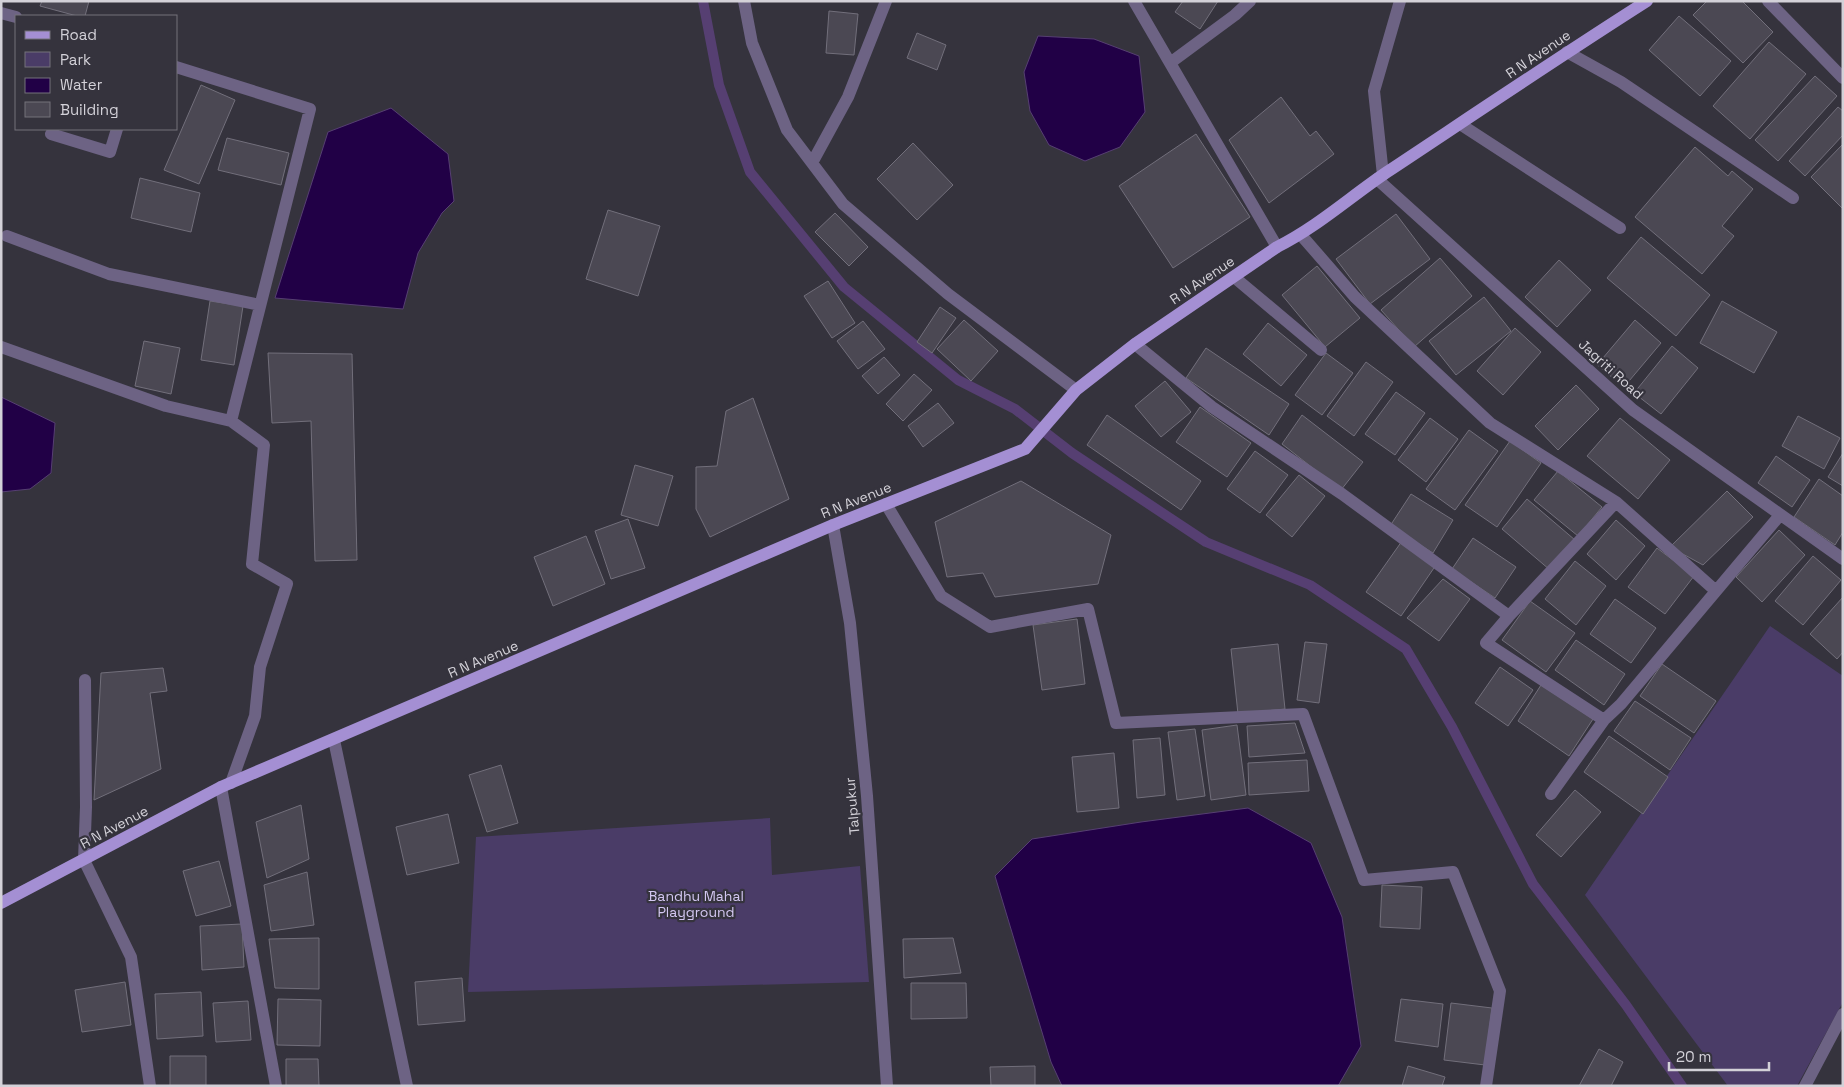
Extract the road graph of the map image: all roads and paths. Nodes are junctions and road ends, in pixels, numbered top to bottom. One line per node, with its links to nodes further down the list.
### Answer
1 (744, 1): 17 (street)
2 (886, 1): 17 (street)
3 (1134, 1): 11 (street)
4 (1250, 1): 11 (street)
5 (1400, 1): 18 (street)
6 (1647, 1): 10 (main road, R N Avenue)
7 (1768, 1): 13 (street)
8 (1, 13): 9 (street)
9 (15, 17)
10 (1567, 52): 14 (main road, R N Avenue); 19 (street)
11 (1170, 64): 23 (street)
12 (178, 68): 25 (street)
13 (1843, 78)
14 (1460, 124): 18 (main road, R N Avenue); 20 (street)
15 (117, 130): 16 (street)
16 (51, 134)
17 (812, 163): 29 (street)
18 (1380, 177): 21 (main road, R N Avenue); 33 (street, Jagriti Road)
19 (1793, 198)
20 (1620, 228)
21 (1301, 235): 23 (main road, R N Avenue); 31 (street)
22 (7, 236): 25 (street)
23 (1277, 247): 24 (main road, R N Avenue)
24 (1234, 277): 26 (main road, R N Avenue); 28 (street)
25 (260, 305): 30 (street)
26 (1135, 344): 29 (main road, R N Avenue); 37 (street)
27 (1, 347): 30 (street)
28 (1321, 350)
29 (1076, 390): 32 (main road, R N Avenue)
30 (231, 421): 41 (street)
31 (1616, 502): 36 (street); 37 (street)
32 (886, 504): 34 (main road, R N Avenue); 50 (street)
33 (1780, 515): 35 (street, Jagriti Road); 36 (street)
34 (833, 525): 40 (main road, R N Avenue); 49 (street, Talpukur)
35 (1843, 559)
36 (1716, 590): 39 (street)
37 (1509, 616): 39 (street)
38 (85, 680): 43 (street)
39 (1604, 720): 42 (street)
40 (334, 740): 41 (main road, R N Avenue); 48 (street)
41 (226, 785): 43 (main road, R N Avenue); 47 (street)
42 (1552, 794)
43 (84, 860): 44 (main road, R N Avenue); 46 (street)
44 (1, 903)
45 (1843, 1014): 51 (street)
46 (150, 1086)
47 (276, 1086)
48 (407, 1086)
49 (887, 1086)
50 (1486, 1086)
51 (1805, 1086)

